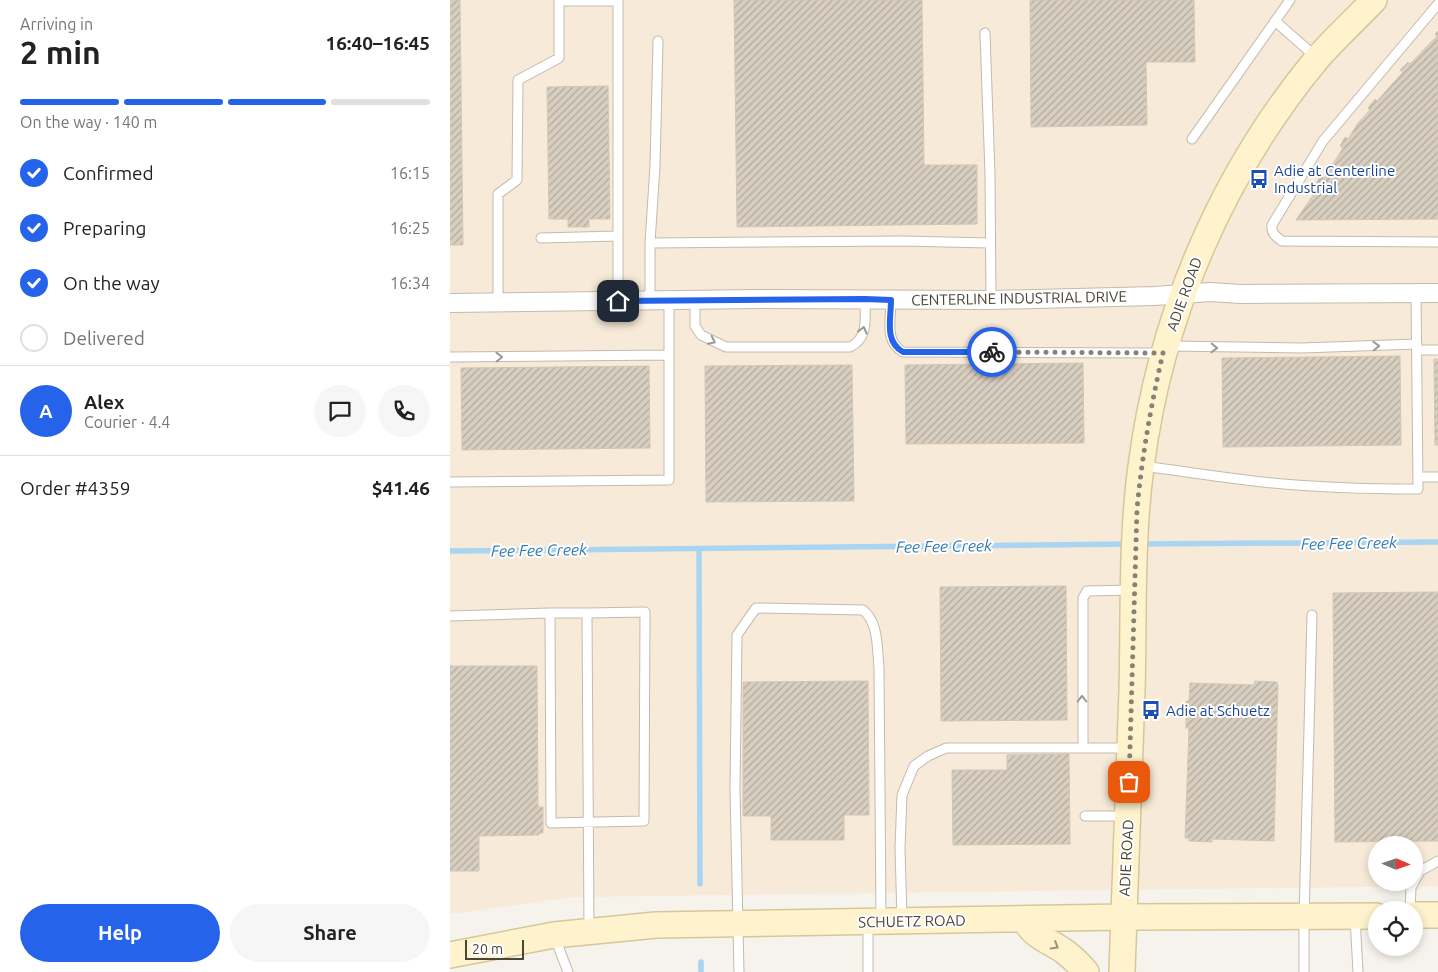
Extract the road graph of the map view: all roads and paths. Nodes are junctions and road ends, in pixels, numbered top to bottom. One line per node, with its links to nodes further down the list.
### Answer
1 (1290, 0): 4 (lane)
2 (1374, 0): 7 (street, ADIE ROAD)
3 (1438, 4): 11 (lane)
4 (1275, 21): 7 (lane); 8 (lane)
5 (984, 33): 13 (lane)
6 (658, 41): 12 (lane)
7 (1317, 58): 16 (street, ADIE ROAD)
8 (1192, 138)
9 (618, 236): 10 (lane); 21 (lane); 25 (lane)
10 (540, 238)
11 (1438, 242)
12 (650, 243): 13 (lane); 18 (lane)
13 (990, 243): 20 (lane)
14 (1416, 293): 15 (street, CENTERLINE INDUSTRIAL DRIVE); 16 (street, CENTERLINE INDUSTRIAL DRIVE); 26 (lane)
15 (1438, 293)
16 (1183, 294): 20 (street, CENTERLINE INDUSTRIAL DRIVE); 27 (street, ADIE ROAD)
17 (865, 299): 19 (street, CENTERLINE INDUSTRIAL DRIVE); 23 (street, CENTERLINE INDUSTRIAL DRIVE); 23 (lane, one-way to 17)
18 (650, 300): 21 (street, CENTERLINE INDUSTRIAL DRIVE); 22 (street, CENTERLINE INDUSTRIAL DRIVE)
19 (891, 300): 20 (street, CENTERLINE INDUSTRIAL DRIVE); 27 (lane)
20 (991, 300)
21 (618, 301): 25 (street, CENTERLINE INDUSTRIAL DRIVE)
22 (668, 301): 23 (street, CENTERLINE INDUSTRIAL DRIVE); 29 (lane)
23 (695, 301)
24 (450, 303): 25 (street, CENTERLINE INDUSTRIAL DRIVE)
25 (498, 303)
26 (1417, 347): 27 (lane, one-way to 26); 28 (lane); 32 (lane)
27 (1164, 350): 31 (street, ADIE ROAD)
28 (1438, 350)
29 (668, 355): 30 (lane, one-way to 29); 34 (lane)
30 (450, 357)
31 (1141, 466): 32 (lane); 35 (street, ADIE ROAD)
32 (1418, 477): 33 (lane)
33 (1438, 477)
34 (450, 482)
35 (1134, 582): 40 (lane, one-way to 35); 41 (street, ADIE ROAD)
36 (550, 613): 37 (lane); 39 (lane); 44 (lane)
37 (587, 613): 44 (lane); 44 (lane)
38 (1312, 615): 51 (lane)
39 (450, 616)
40 (1083, 747): 41 (lane); 53 (lane)
41 (1130, 748): 43 (street, ADIE ROAD)
42 (1085, 816): 43 (lane)
43 (1128, 816): 50 (street, ADIE ROAD)
44 (588, 822): 55 (lane)
45 (1438, 861): 46 (lane)
46 (1423, 869)
47 (1423, 915): 48 (street)
48 (1438, 915)
49 (1366, 916): 51 (street, SCHUETZ ROAD); 64 (lane)
50 (1123, 917): 51 (street, SCHUETZ ROAD); 52 (street, SCHUETZ ROAD); 62 (street, ADIE ROAD)
51 (1304, 918): 63 (lane)
52 (1025, 920): 53 (street, SCHUETZ ROAD); 61 (street, one-way to 61)
53 (884, 922): 54 (street, SCHUETZ ROAD); 54 (lane); 60 (lane)
54 (738, 924): 55 (street, SCHUETZ ROAD); 59 (lane)
55 (589, 930): 56 (street, SCHUETZ ROAD)
56 (554, 935): 57 (street, SCHUETZ ROAD); 58 (lane)
57 (450, 955)
58 (568, 972)
59 (739, 972)
60 (868, 972)
61 (1086, 972)
62 (1122, 972)
63 (1304, 972)
64 (1358, 972)

